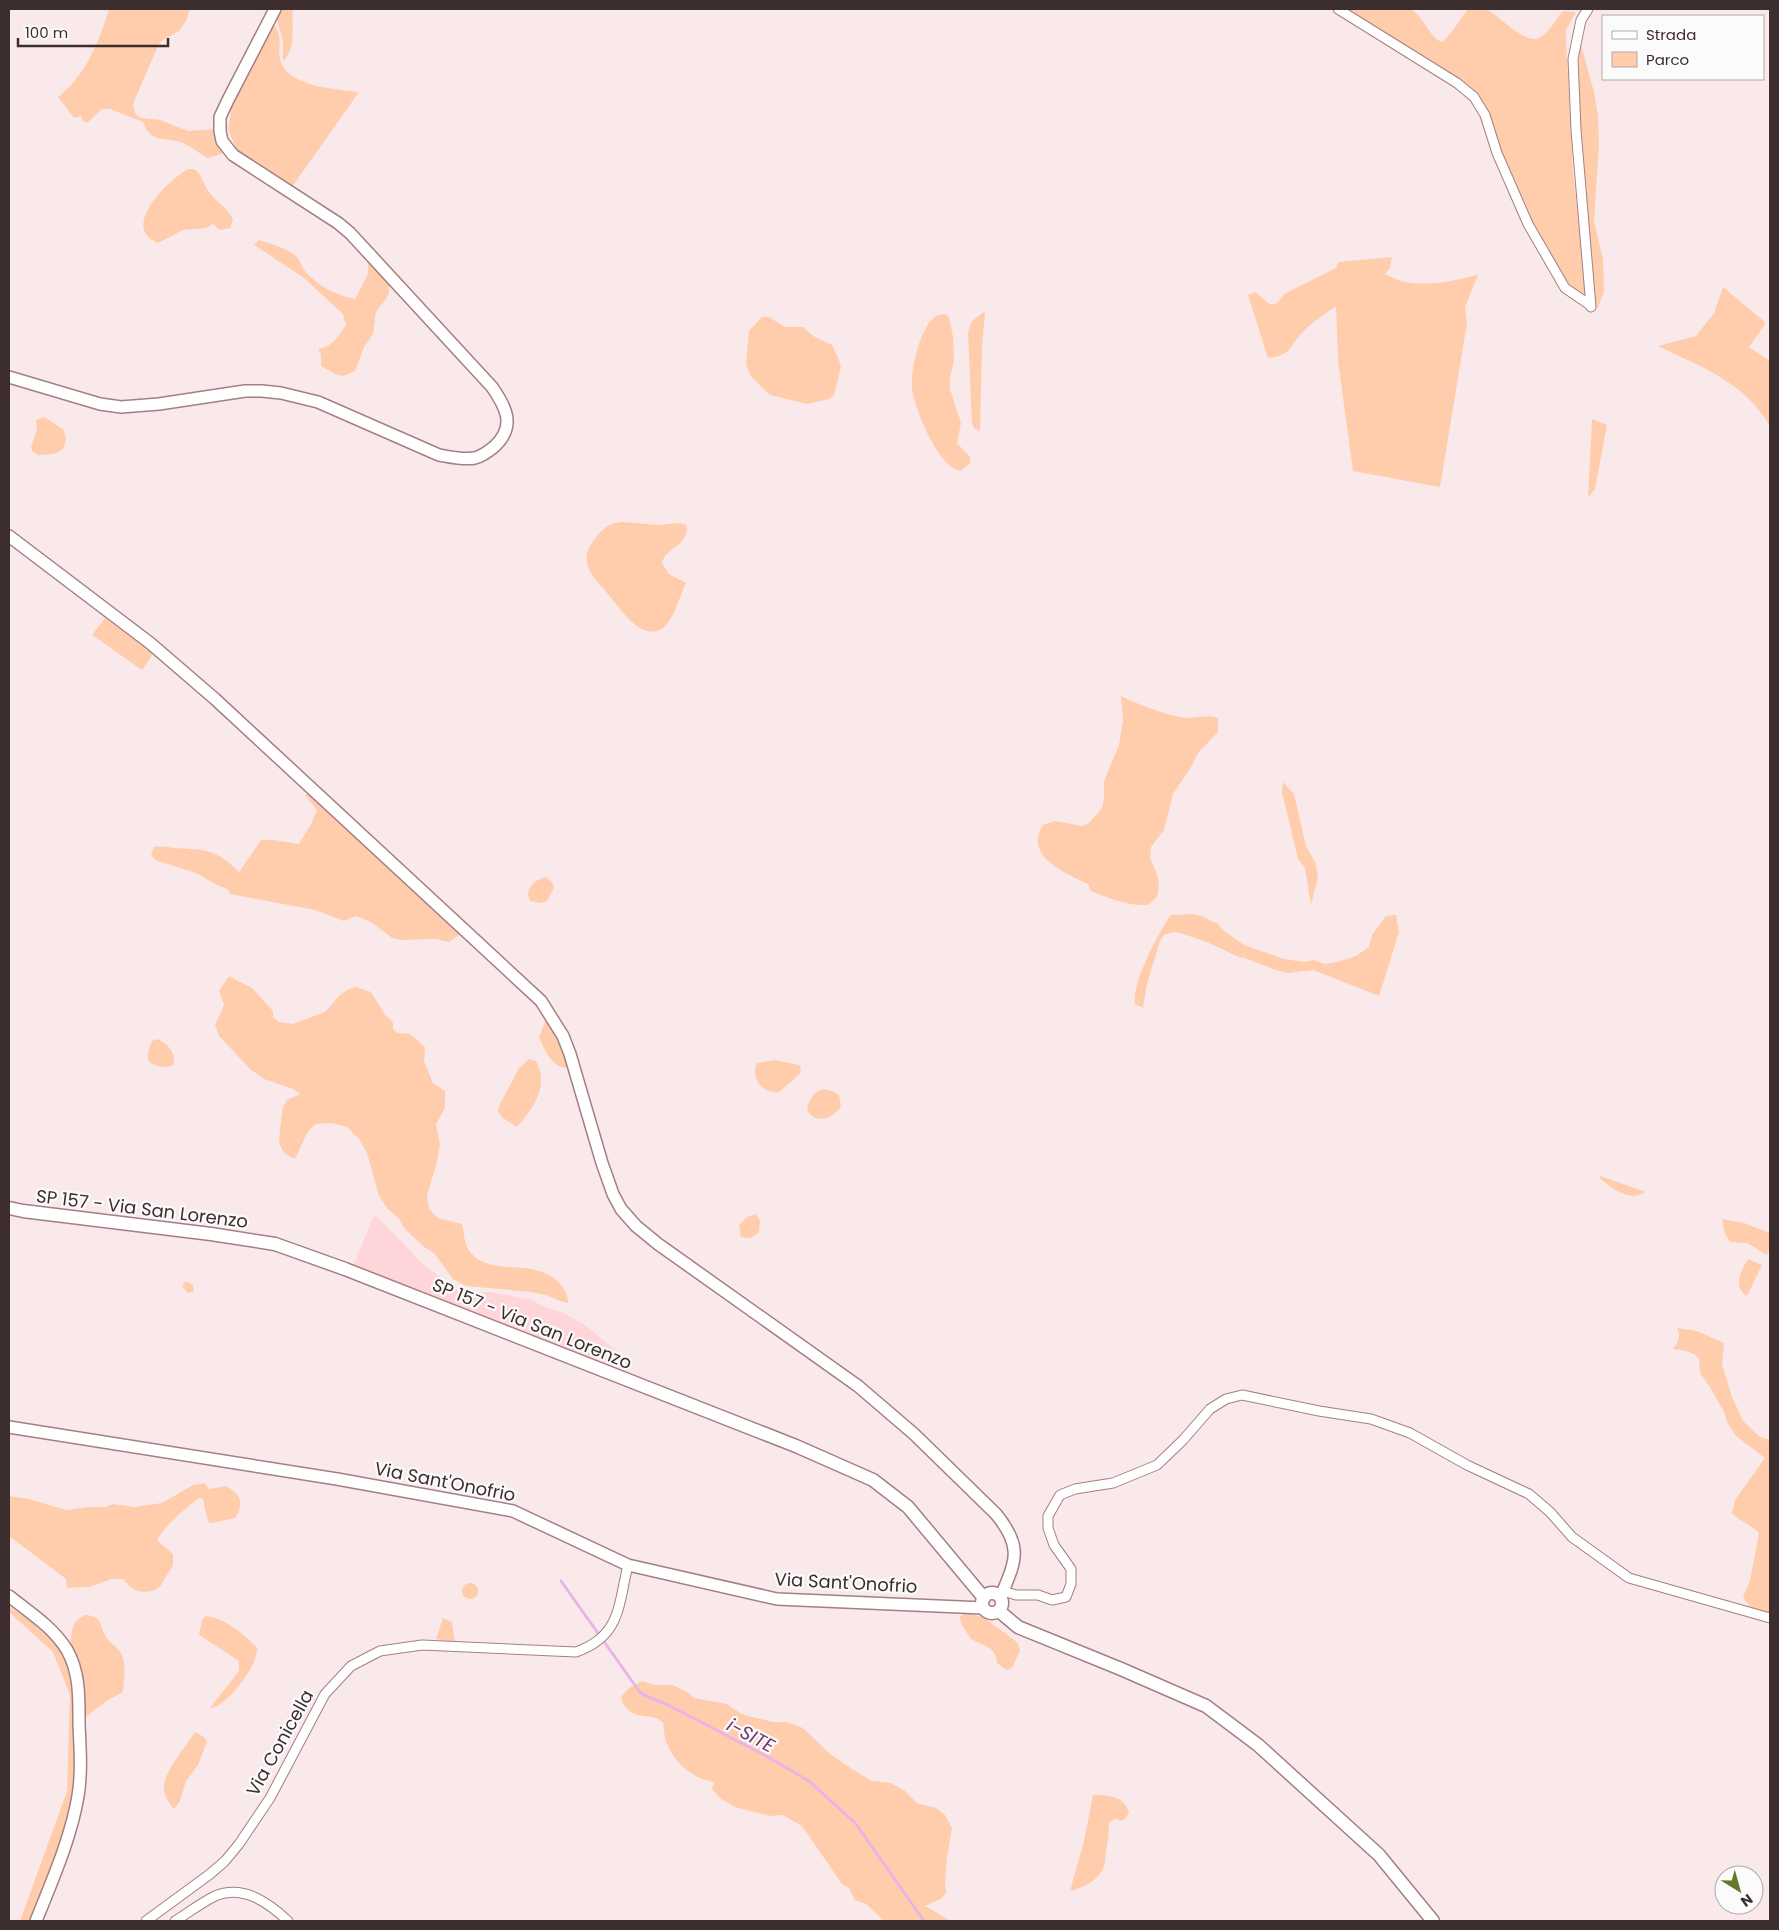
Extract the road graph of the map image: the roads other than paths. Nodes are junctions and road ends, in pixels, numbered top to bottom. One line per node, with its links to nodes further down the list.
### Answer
1 (275, 9): 4 (street)
2 (1338, 9): 3 (street)
3 (1588, 9)
4 (9, 377)
5 (9, 536): 9 (street)
6 (9, 1208): 11 (main road, SP 157 - Via San Lorenzo)
7 (9, 1427): 8 (street, Via Sant'Onofrio)
8 (628, 1565): 11 (street, Via Sant'Onofrio); 15 (street, Via Conicella)
9 (1002, 1594): 11 (main road); 12 (main road); 13 (street)
10 (9, 1596): 14 (street)
11 (984, 1603): 12 (main road)
12 (999, 1611): 18 (main road)
13 (1770, 1618)
14 (36, 1921)
15 (146, 1921)
16 (175, 1921): 17 (street)
17 (288, 1921)
18 (1433, 1921)

